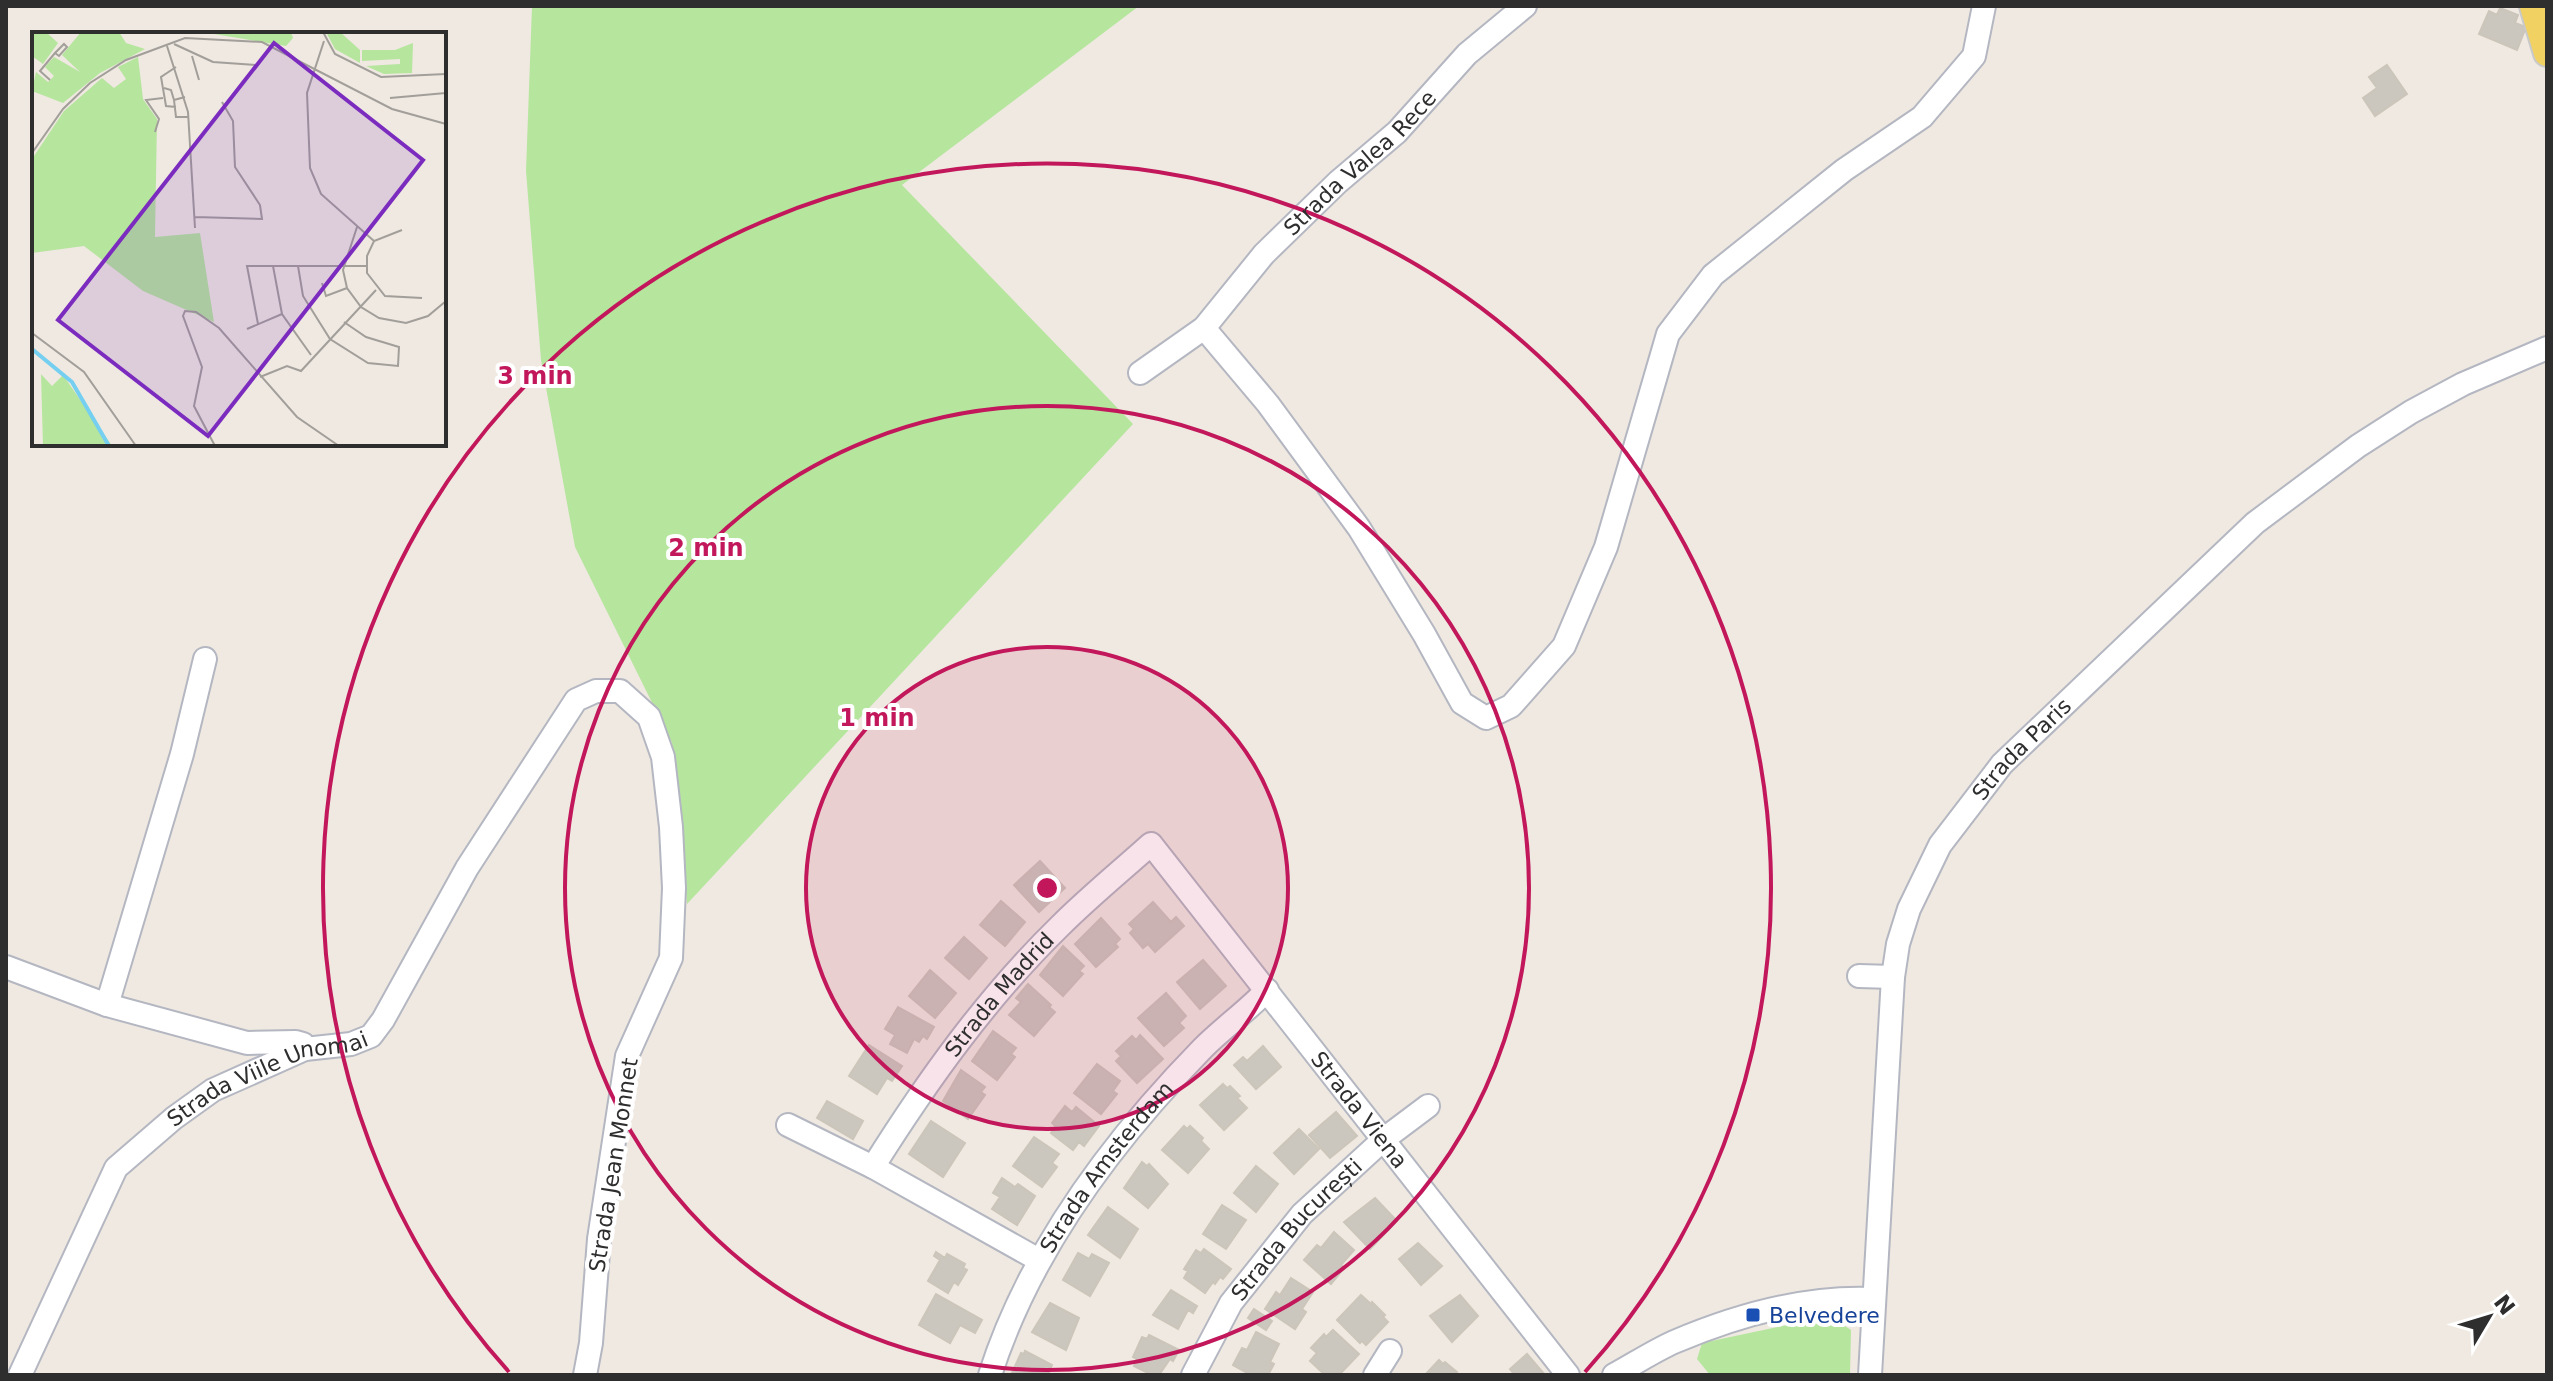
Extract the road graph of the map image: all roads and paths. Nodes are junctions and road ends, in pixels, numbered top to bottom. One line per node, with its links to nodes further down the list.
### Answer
1 (1525, 6): 5 (street, Strada Valea Rece)
2 (1984, 6): 5 (street)
3 (2533, 6): 4 (main road)
4 (2547, 53)
5 (1204, 328): 7 (street, Strada Valea Rece)
6 (2547, 348): 13 (street, Strada Paris)
7 (1140, 373)
8 (205, 659): 15 (street)
9 (620, 691): 16 (street, Strada Viile Unomai); 25 (street, Strada Jean Monnet)
10 (1151, 844): 14 (street, Strada Viena); 20 (street, Strada Madrid)
11 (6, 967): 15 (street)
12 (1859, 976): 13 (street)
13 (1893, 977): 22 (street, Strada Paris)
14 (1267, 990): 19 (street, Strada Viena); 21 (street, Strada Amsterdam)
15 (107, 1005): 16 (street)
16 (305, 1049): 24 (street, Strada Viile Unomai)
17 (1428, 1106): 19 (street, Strada București)
18 (788, 1125): 20 (street)
19 (1384, 1139): 27 (street, Strada București); 29 (street, Strada Viena)
20 (873, 1167): 21 (street)
21 (1039, 1260): 26 (street, Strada Amsterdam)
22 (1873, 1299): 30 (street); 31 (street, Strada Paris)
23 (1390, 1351): 28 (street)
24 (20, 1375)
25 (585, 1375)
26 (990, 1375)
27 (1193, 1375)
28 (1375, 1375)
29 (1568, 1375)
30 (1614, 1375)
31 (1870, 1375)

